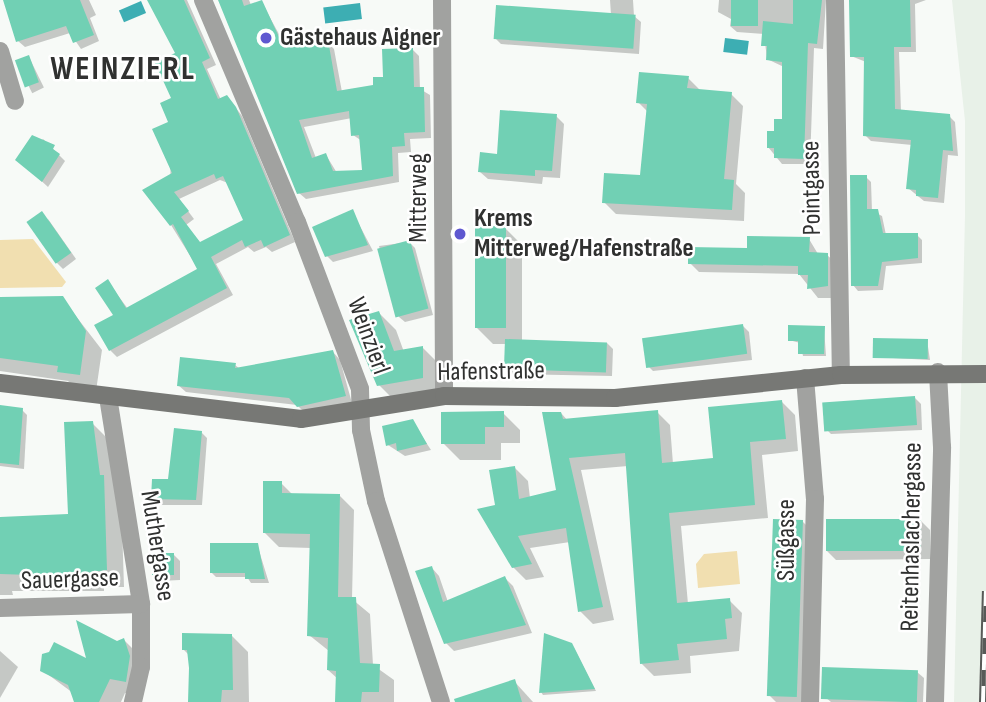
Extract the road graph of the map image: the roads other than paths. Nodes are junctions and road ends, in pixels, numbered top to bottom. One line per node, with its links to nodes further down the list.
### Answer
1 (203, 0): 13 (street, Weinzierl)
2 (442, 0): 11 (street, Mitterweg)
3 (835, 0): 8 (street, Pointgasse)
4 (0, 51): 5 (street)
5 (15, 101)
6 (938, 372): 7 (street, Hafenstraße); 8 (street, Hafenstraße); 19 (street, Reitenhaslachergasse)
7 (986, 374)
8 (841, 375): 9 (street, Hafenstraße)
9 (805, 378): 11 (street, Hafenstraße); 18 (street, Süßgasse)
10 (0, 383): 12 (street, Hafenstraße)
11 (444, 396): 13 (street, Hafenstraße)
12 (108, 397): 13 (street, Hafenstraße); 14 (street, Muthergasse)
13 (362, 410): 17 (street, Weinzierl)
14 (141, 604): 15 (street, Sauergasse); 16 (street, Muthergasse)
15 (0, 608)
16 (133, 702)
17 (441, 702)
18 (810, 702)
19 (935, 702)

